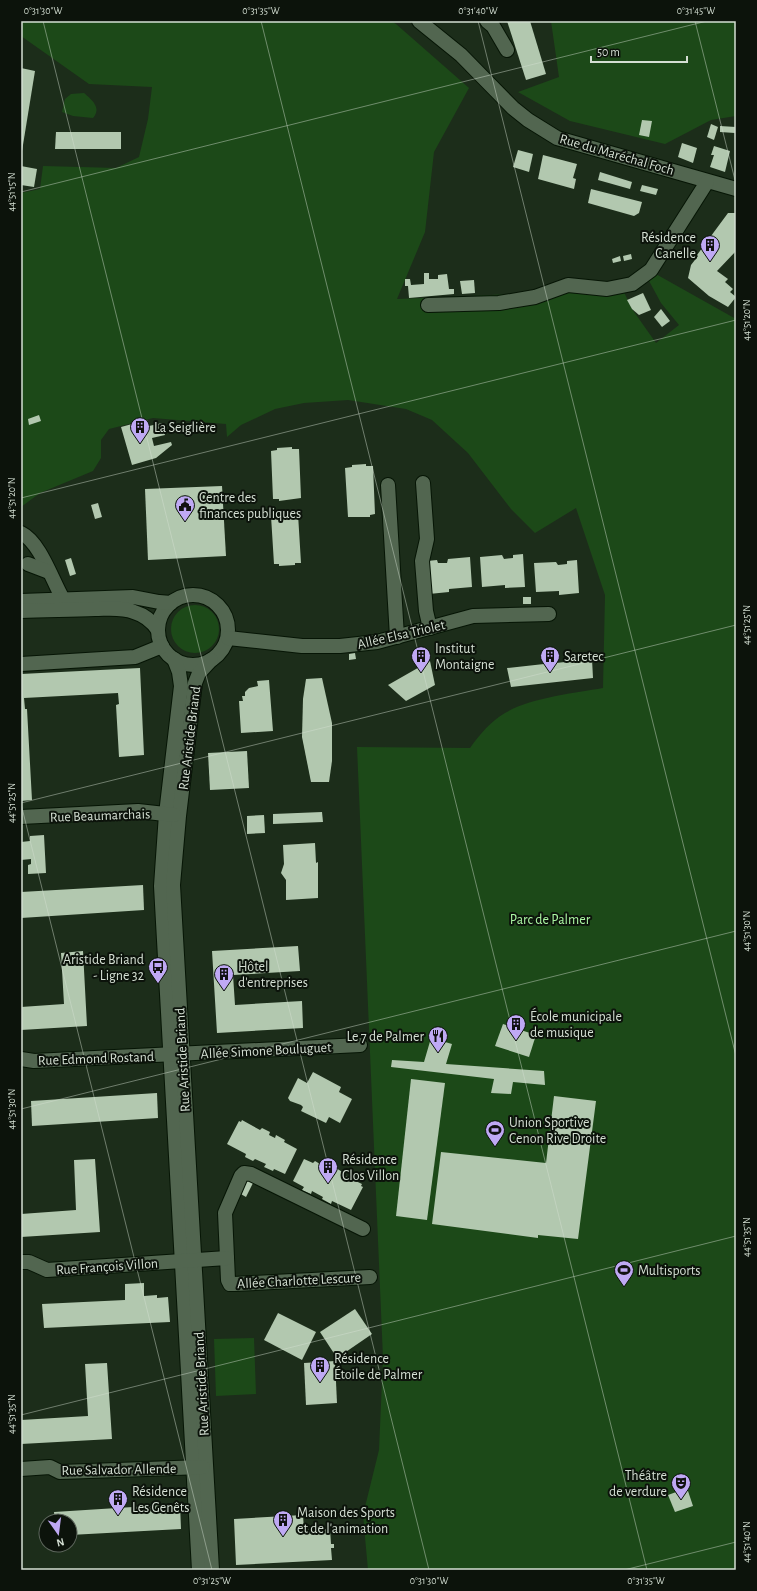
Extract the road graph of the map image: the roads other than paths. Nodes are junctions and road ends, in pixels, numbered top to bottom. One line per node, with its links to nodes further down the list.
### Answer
1 (419, 21): 4 (street, Rue du Maréchal Foch)
2 (487, 21): 3 (street)
3 (507, 50)
4 (707, 182): 5 (street, Rue du Maréchal Foch); 6 (street)
5 (736, 189)
6 (428, 305)
7 (423, 482): 17 (street)
8 (388, 485): 19 (street)
9 (21, 533): 11 (street)
10 (28, 564): 11 (street)
11 (49, 572): 14 (street)
12 (21, 601): 14 (street)
13 (171, 602): 14 (street); 18 (street); 20 (street)
14 (64, 604): 15 (street); 18 (street)
15 (21, 611)
16 (549, 614): 17 (street, Allée Elsa Triolet)
17 (430, 628): 19 (street, Allée Elsa Triolet)
18 (158, 630): 21 (street)
19 (397, 637): 20 (street, Allée Elsa Triolet)
20 (228, 638): 23 (street)
21 (162, 646): 22 (street); 24 (street)
22 (174, 659): 23 (street); 25 (street, Rue Aristide Briand)
23 (211, 660): 25 (street, Rue Aristide Briand)
24 (21, 664)
25 (172, 815): 26 (street, Rue Beaumarchais); 28 (street, Rue Aristide Briand)
26 (21, 818)
27 (360, 1044): 28 (street, Allée Simone Bouluguet)
28 (177, 1055): 29 (street, Rue Edmond Rostand); 32 (street, Rue Aristide Briand)
29 (21, 1059)
30 (363, 1229): 31 (street, Allée Charlotte Lescure)
31 (227, 1258): 32 (street, Allée Charlotte Lescure); 34 (street, Allée Charlotte Lescure)
32 (188, 1260): 33 (street, Rue François Villon); 35 (street, Rue Aristide Briand)
33 (21, 1262)
34 (370, 1277)
35 (200, 1467): 36 (street, Rue Salvador Allende); 37 (street, Rue Aristide Briand); 38 (street, Rue Aristide Briand)
36 (21, 1469)
37 (199, 1570)
38 (212, 1570)

